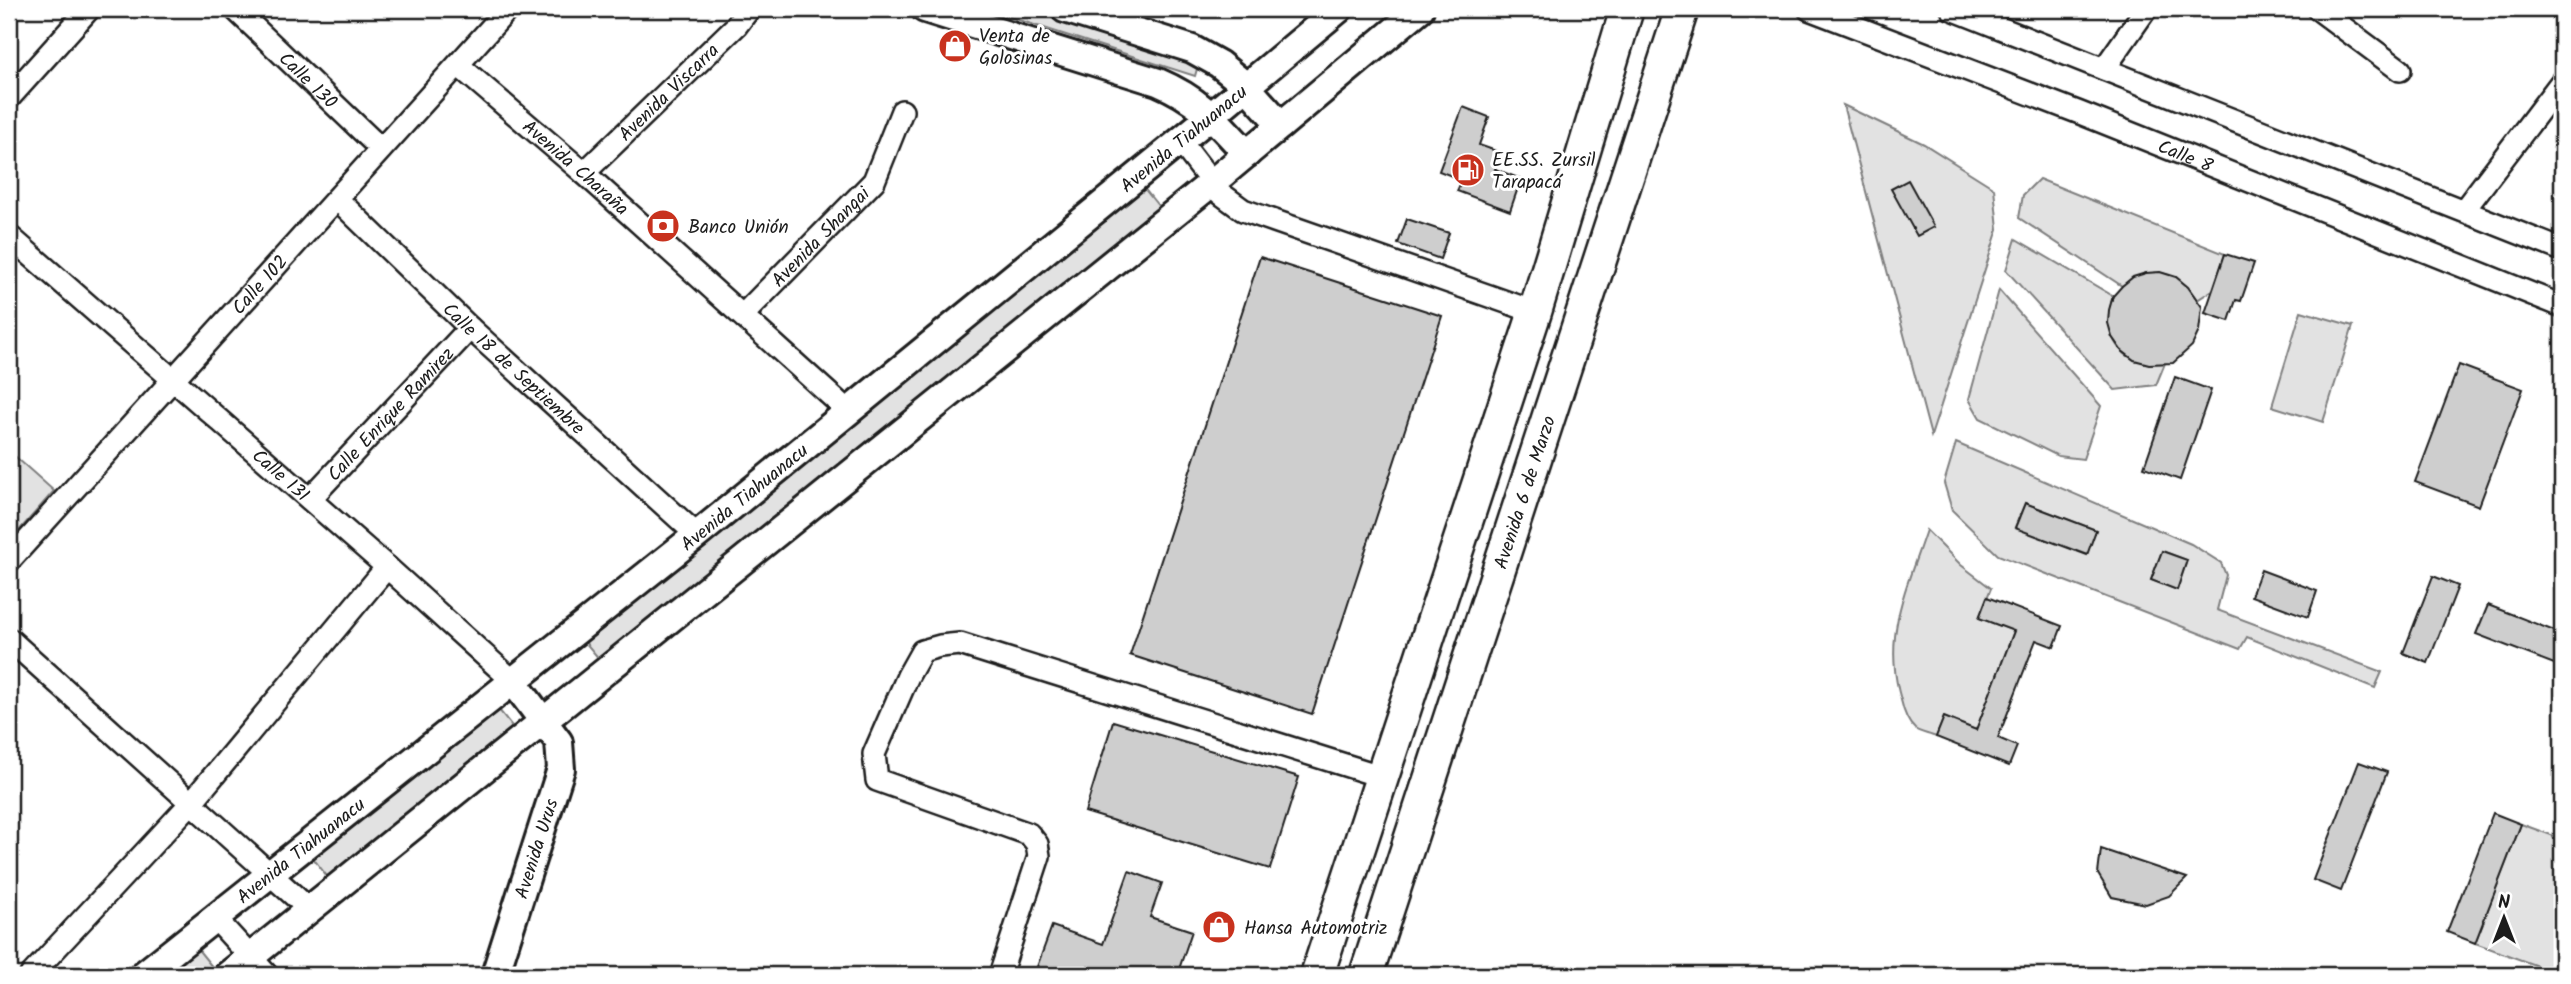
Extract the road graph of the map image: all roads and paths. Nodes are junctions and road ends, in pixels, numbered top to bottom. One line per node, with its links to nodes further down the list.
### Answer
1 (89, 9): 20 (street)
2 (234, 9): 25 (street, Calle 130)
3 (508, 9): 15 (street, Calle 102)
4 (749, 9): 27 (street, Avenida Viscarra)
5 (925, 9): 22 (main road)
6 (1065, 9): 19 (main road)
7 (1339, 9): 19 (main road, Avenida Tiahuanacu)
8 (1420, 9): 23 (main road)
9 (1627, 9): 34 (highway)
10 (1682, 9): 58 (highway, Avenida 6 de Marzo)
11 (1810, 9): 33 (street, Calle 8)
12 (1952, 9): 16 (street)
13 (2146, 9): 16 (street)
14 (2318, 9): 17 (street)
15 (458, 65): 25 (street, Calle 102); 27 (street, Avenida Charaña)
16 (2104, 69): 30 (street)
17 (2400, 70)
18 (2562, 81): 30 (street)
19 (1246, 86): 22 (main road, Avenida Tiahuanacu); 23 (main road)
20 (9, 98)
21 (902, 111): 35 (street, Avenida Shangai)
22 (1212, 115): 24 (main road, Avenida Tiahuanacu); 26 (main road)
23 (1281, 125): 26 (main road)
24 (1180, 141): 28 (street); 38 (main road, Avenida Tiahuanacu)
25 (381, 149): 29 (street, Calle 102)
26 (1247, 154): 28 (main road)
27 (584, 173): 35 (street, Avenida Charaña)
28 (1213, 183): 34 (street); 45 (main road)
29 (337, 199): 36 (street, Calle 18 de Septiembre); 37 (street, Calle 102)
30 (2464, 210): 32 (street)
31 (9, 236): 37 (street, Calle 131)
32 (2562, 250)
33 (2562, 306)
34 (1535, 312): 46 (highway)
35 (743, 315): 38 (street, Avenida Charaña)
36 (470, 328): 39 (street, Calle Enrique Ramirez); 40 (street, Calle 18 de Septiembre)
37 (172, 381): 39 (street, Calle 131); 41 (street, Calle 102)
38 (849, 412): 40 (main road, Avenida Tiahuanacu)
39 (310, 499): 42 (street, Calle 131)
40 (696, 535): 44 (main road, Avenida Tiahuanacu)
41 (9, 561)
42 (387, 567): 44 (street, Calle 131); 47 (street)
43 (9, 639): 47 (street)
44 (512, 680): 45 (main road, Calle 131); 48 (main road, Avenida Tiahuanacu)
45 (545, 722): 49 (main road); 55 (main road, Avenida Urus)
46 (1383, 777): 56 (street); 57 (highway)
47 (191, 803): 48 (street); 52 (street)
48 (269, 873): 49 (street); 50 (main road, Avenida Tiahuanacu)
49 (309, 909): 51 (main road)
50 (214, 917): 51 (street); 53 (main road, Avenida Tiahuanacu)
51 (258, 967): 54 (main road)
52 (31, 975)
53 (142, 975)
54 (228, 975)
55 (495, 975)
56 (1000, 975)
57 (1317, 975)
58 (1366, 975)

